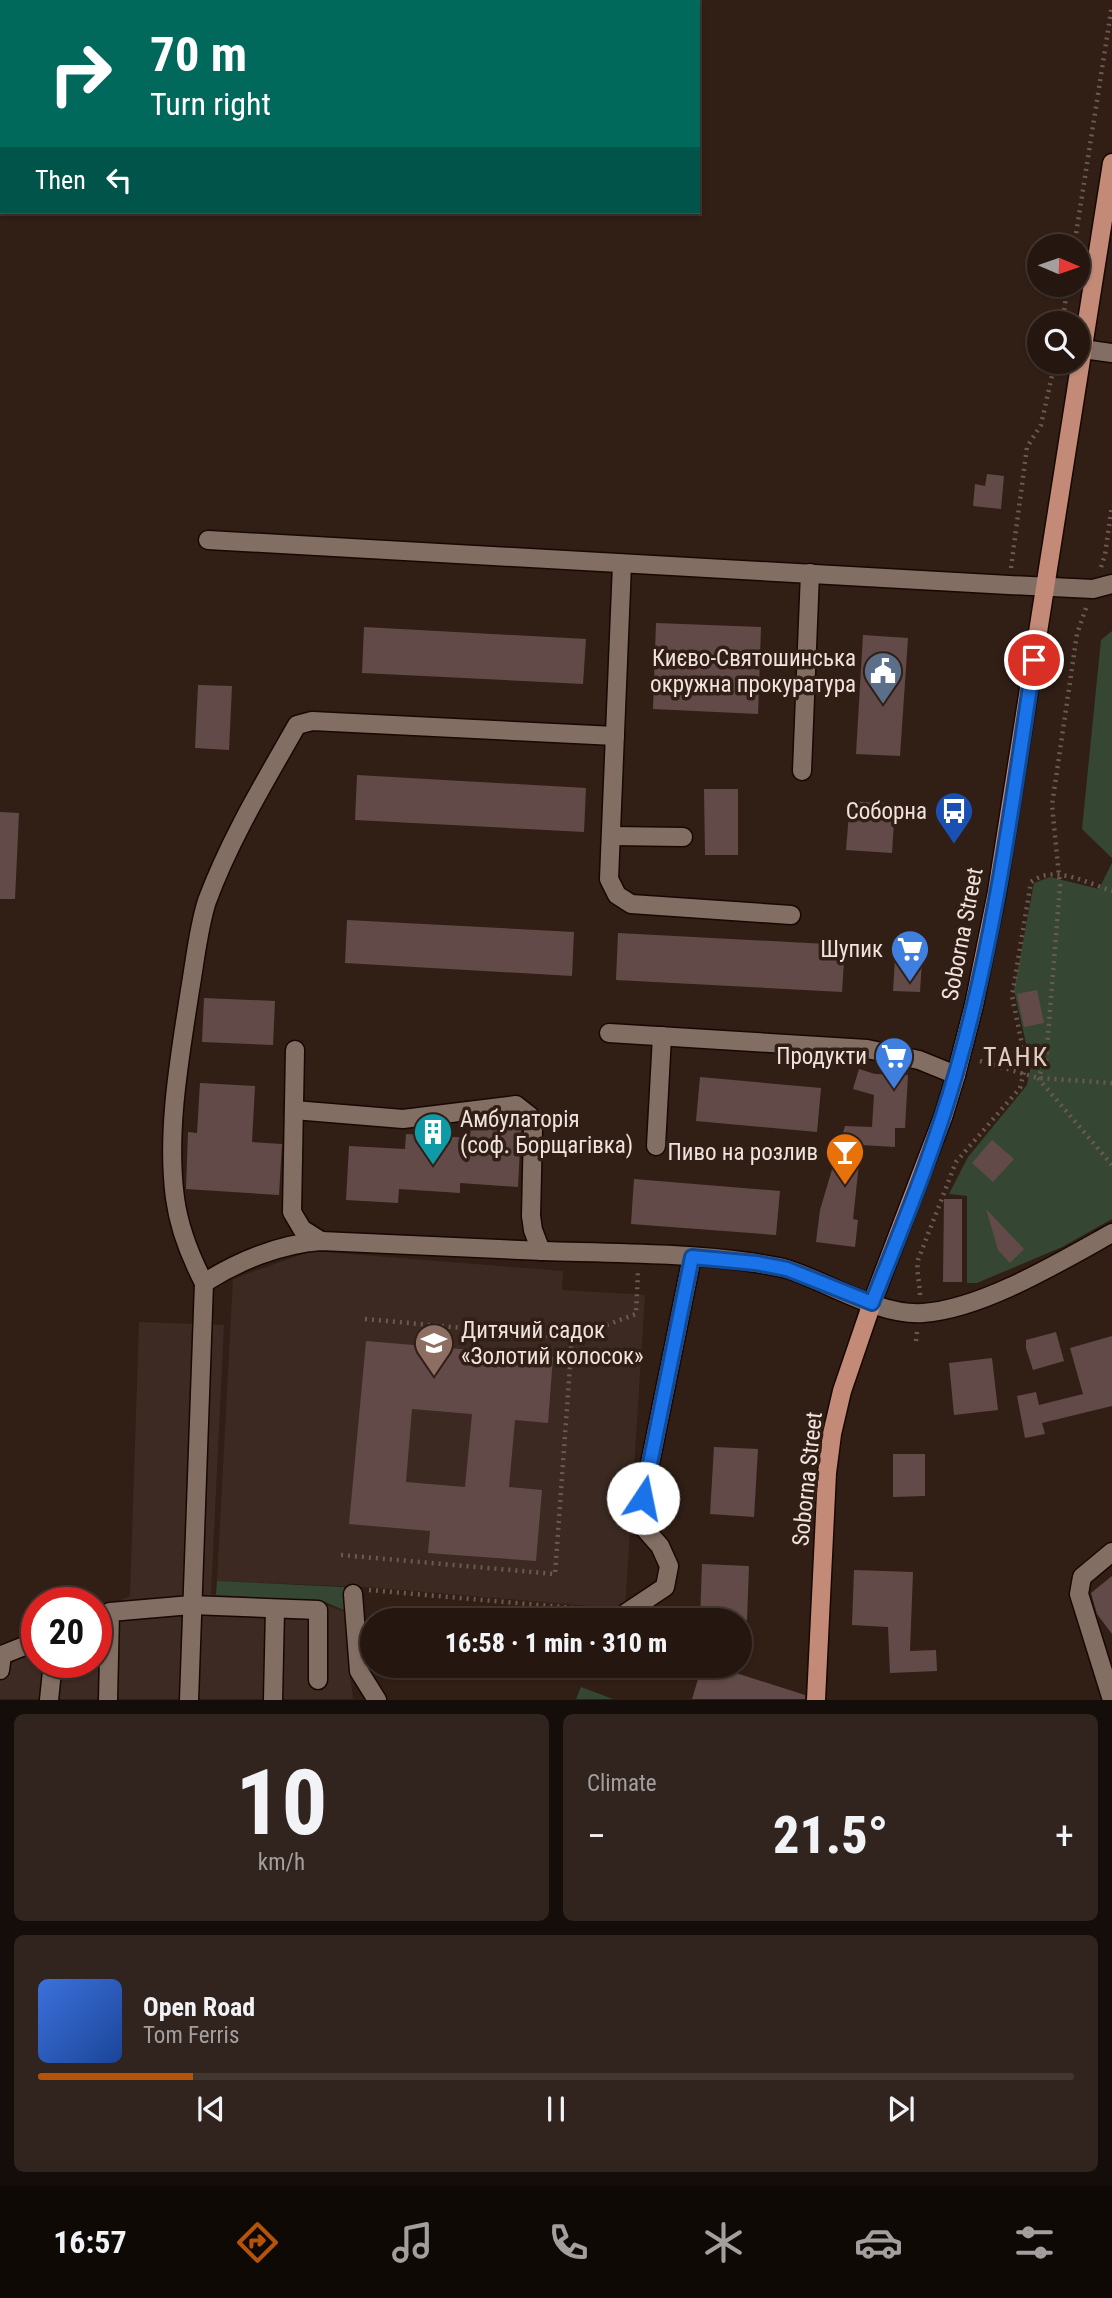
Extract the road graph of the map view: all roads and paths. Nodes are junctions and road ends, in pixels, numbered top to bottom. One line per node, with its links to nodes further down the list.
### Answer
1 (1112, 5): 3 (path)
2 (1112, 163): 4 (main road, Soborna Street)
3 (1076, 234)
4 (1089, 311)
5 (1090, 350): 6 (street)
6 (1112, 353)
7 (1052, 374): 14 (path)
8 (1079, 374): 15 (main road, Soborna Street)
9 (1112, 505): 16 (path)
10 (208, 540): 11 (street)
11 (622, 564): 12 (street); 17 (street)
12 (810, 573): 14 (street); 18 (street)
13 (1112, 584): 16 (street)
14 (1009, 585): 15 (street)
15 (1045, 587): 16 (street); 27 (main road, Soborna Street)
16 (1093, 589): 21 (path)
17 (615, 736): 19 (street); 40 (street)
18 (802, 771)
19 (611, 836): 20 (street); 23 (street)
20 (683, 837)
21 (1058, 874): 22 (path); 28 (path); 30 (path)
22 (1112, 891)
23 (791, 915)
24 (609, 1033): 25 (street)
25 (662, 1036): 29 (street); 33 (street)
26 (295, 1050): 32 (street)
27 (961, 1056): 28 (path); 29 (main road, Soborna Street)
28 (1025, 1073): 30 (path); 42 (path)
29 (956, 1075): 41 (main road, Soborna Street)
30 (1038, 1077): 31 (path); 34 (path)
31 (1112, 1083)
32 (293, 1110): 36 (street); 37 (street)
33 (656, 1146)
34 (1112, 1165)
35 (1112, 1233): 42 (street)
36 (321, 1241): 37 (street); 40 (street)
37 (541, 1251): 38 (street)
38 (639, 1254): 39 (street); 44 (path)
39 (692, 1257): 41 (street); 51 (street)
40 (204, 1283): 49 (street)
41 (872, 1303): 42 (street); 64 (main road, Soborna Street)
42 (919, 1313): 45 (path)
43 (365, 1319): 44 (path)
44 (572, 1338): 47 (path)
45 (916, 1341)
46 (1112, 1552): 65 (street)
47 (341, 1555)
48 (353, 1594): 50 (path); 63 (street)
49 (191, 1605): 52 (street); 53 (street); 61 (street)
50 (569, 1608)
51 (634, 1608)
52 (275, 1609): 58 (street); 62 (street)
53 (112, 1613)
54 (21, 1647): 55 (street)
55 (0, 1670)
56 (51, 1678): 59 (street)
57 (107, 1678): 60 (street)
58 (318, 1680)
59 (49, 1699)
60 (108, 1699)
61 (189, 1699)
62 (273, 1699)
63 (377, 1699)
64 (816, 1699)
65 (1112, 1699)

